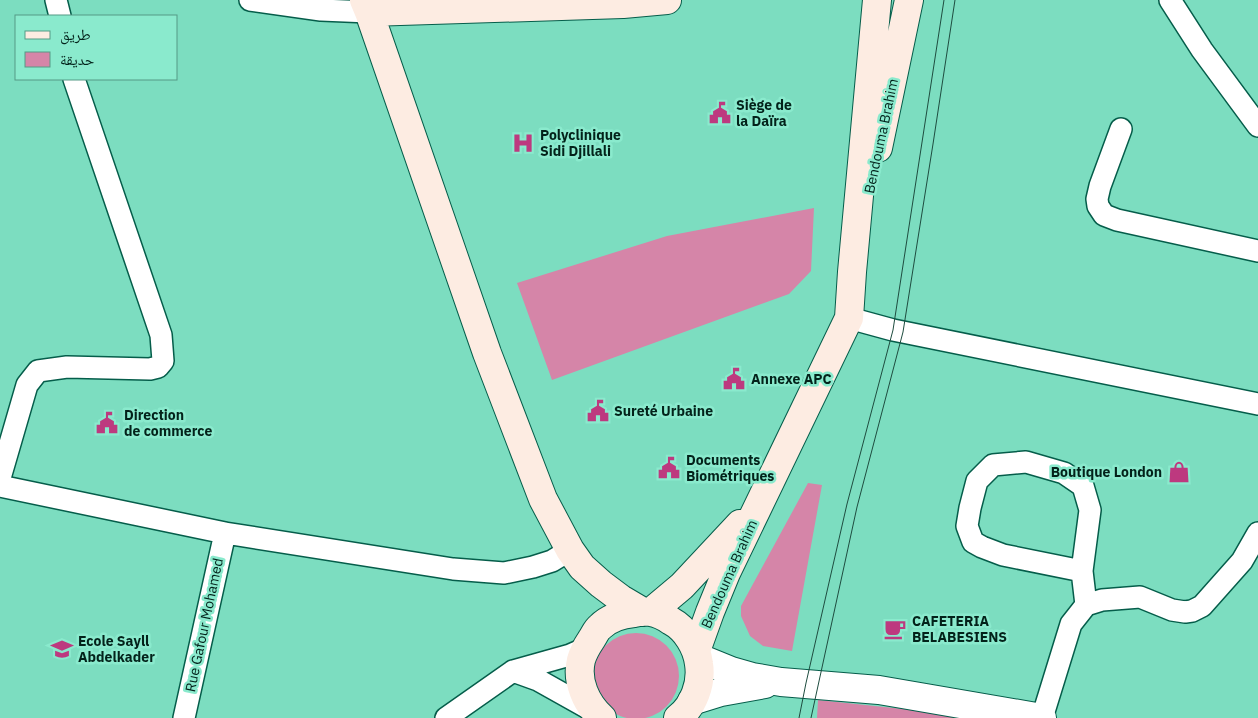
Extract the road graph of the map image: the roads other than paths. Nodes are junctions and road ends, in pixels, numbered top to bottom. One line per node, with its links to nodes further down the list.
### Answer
1 (56, 0): 9 (street)
2 (250, 0): 8 (street)
3 (667, 0): 7 (main road)
4 (877, 0): 14 (main road, Bendouma Brahim)
5 (910, 0): 14 (main road, Bendouma Brahim)
6 (1170, 0): 11 (street)
7 (622, 2): 8 (main road)
8 (366, 6): 22 (main road)
9 (60, 15)
10 (74, 80): 17 (street)
11 (1258, 126)
12 (1121, 129): 13 (street)
13 (1258, 251)
14 (852, 272): 15 (main road, Bendouma Brahim)
15 (849, 318): 16 (street); 19 (main road, Bendouma Brahim)
16 (1258, 404)
17 (0, 478)
18 (0, 486): 20 (street)
19 (763, 499): 25 (main road, Bendouma Brahim); 27 (main road, Bendouma Brahim)
20 (224, 533): 22 (street); 32 (street, Rue Gafour Mohamed)
21 (1258, 533): 24 (street)
22 (576, 558): 25 (main road); 26 (main road)
23 (1082, 571): 23 (street); 24 (street)
24 (1086, 605): 34 (street)
25 (647, 612): 26 (main road); 27 (main road)
26 (592, 638): 28 (street); 31 (main road)
27 (698, 655): 29 (street); 30 (main road)
28 (513, 671): 31 (street); 33 (street)
29 (781, 682): 30 (street); 34 (street)
30 (684, 713)
31 (598, 715)
32 (184, 718)
33 (446, 718)
34 (1042, 718)

